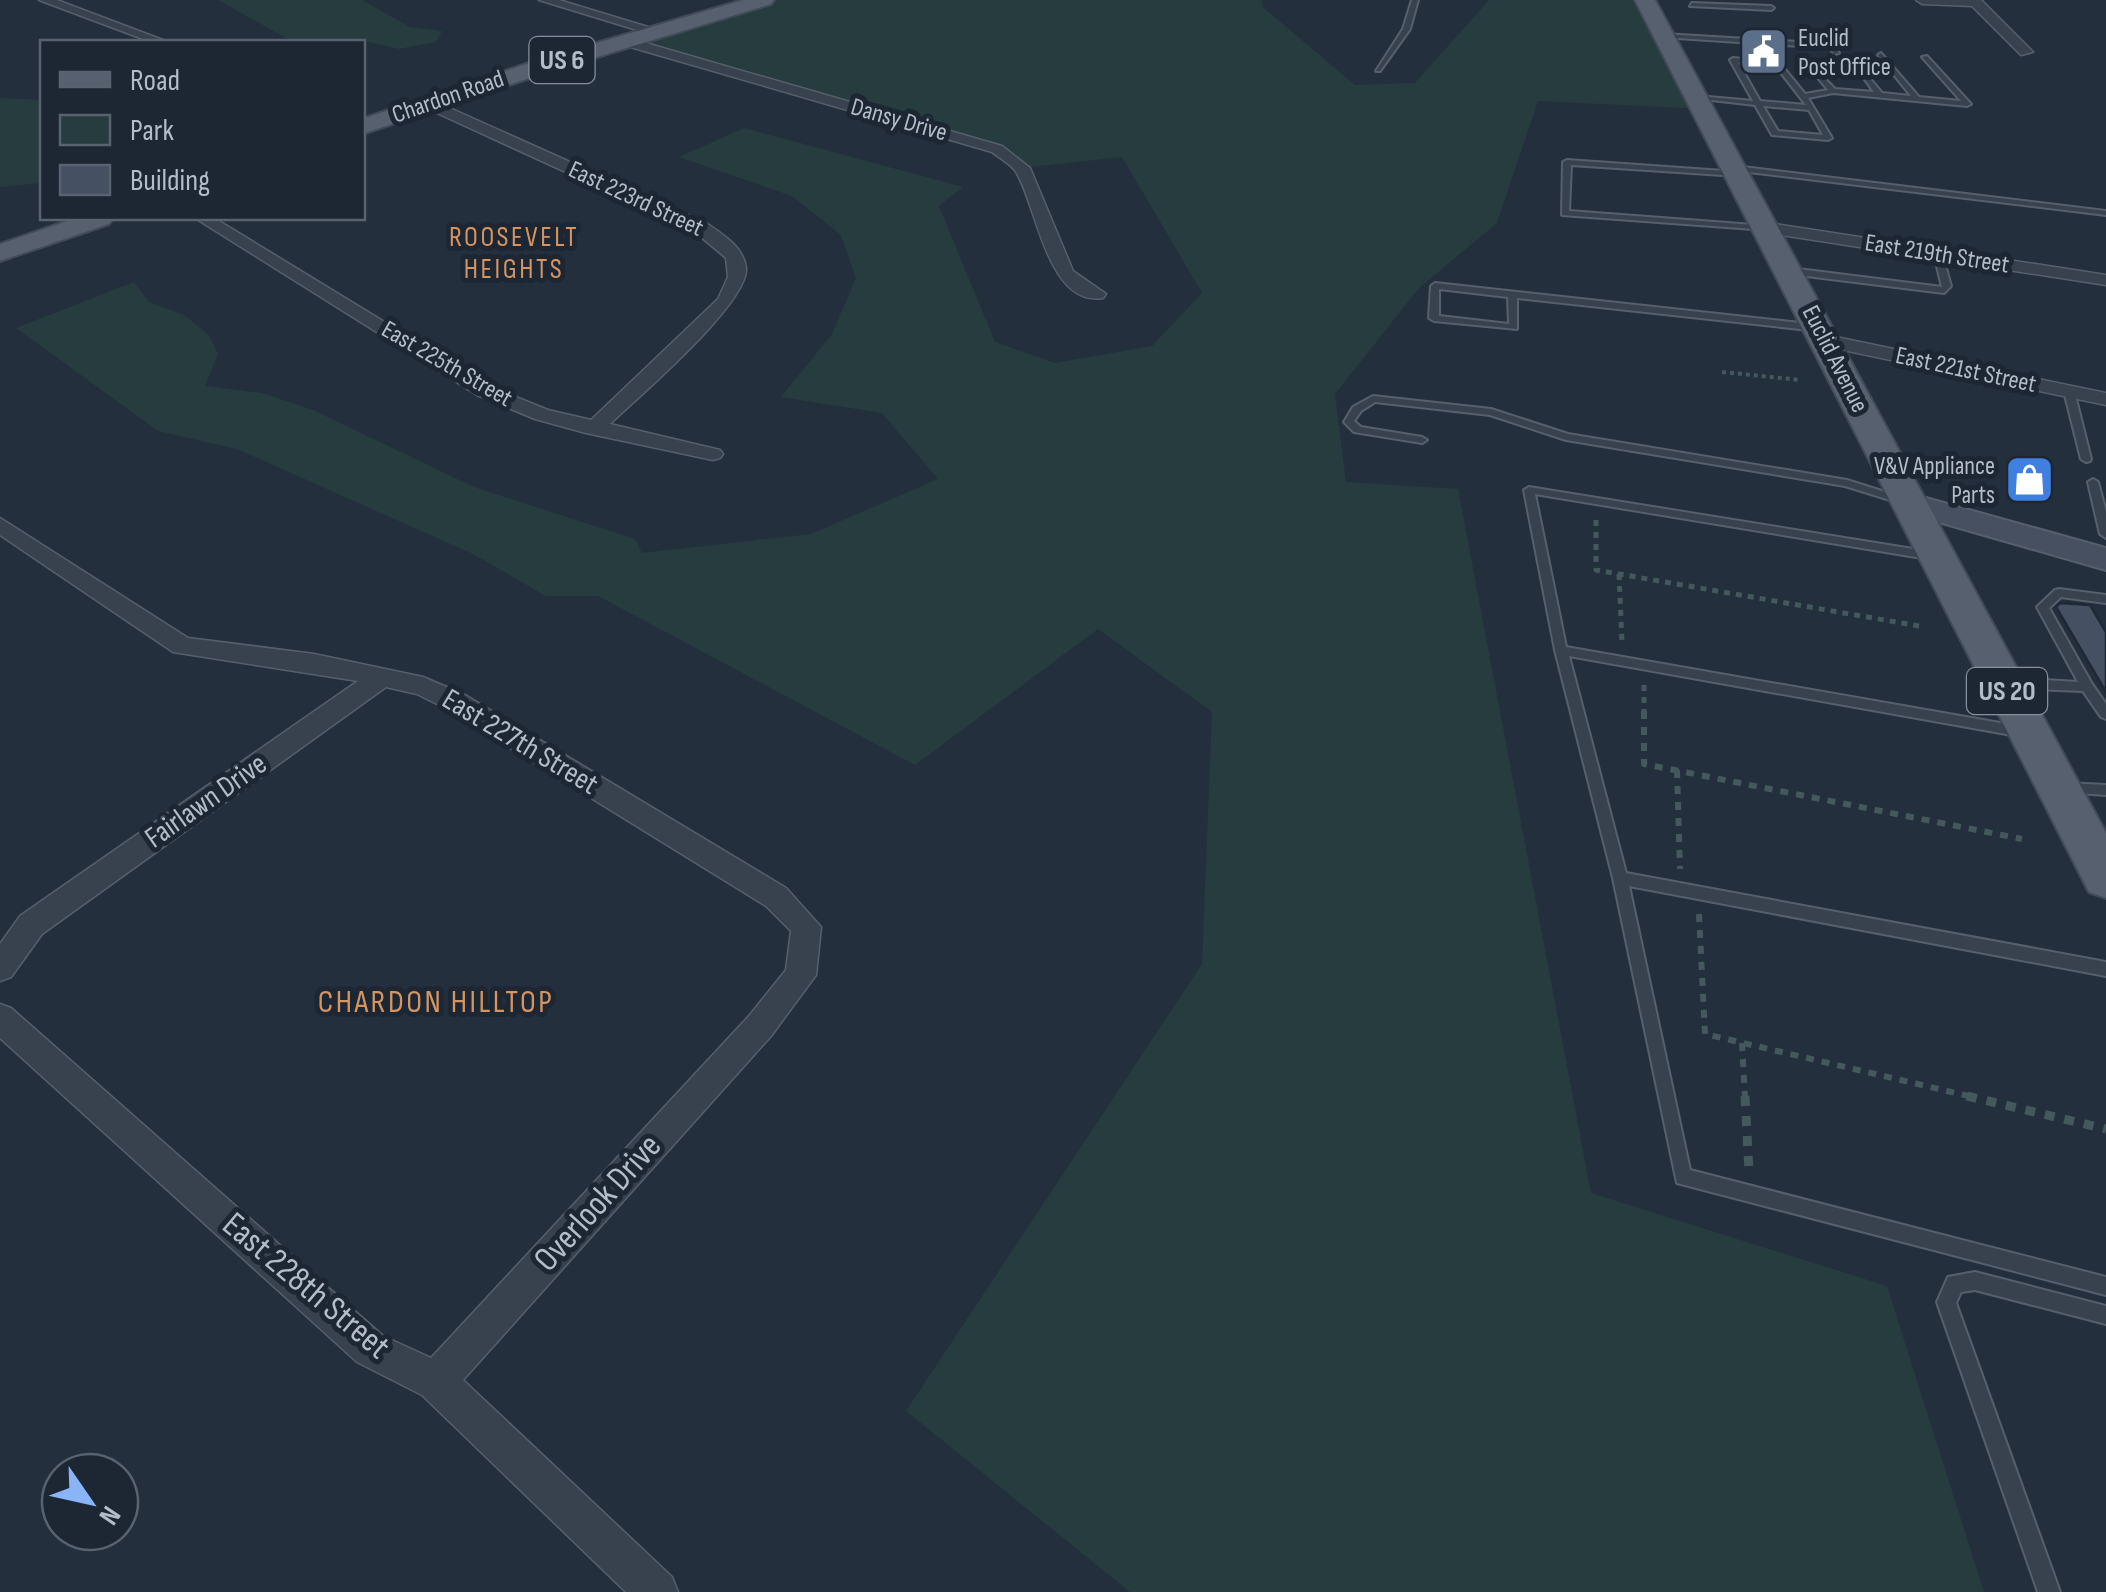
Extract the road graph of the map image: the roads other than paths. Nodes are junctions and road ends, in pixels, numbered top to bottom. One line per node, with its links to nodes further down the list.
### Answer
1 (45, 0): 13 (street)
2 (544, 0): 11 (street)
3 (764, 0): 11 (main road, Chardon Road / US 6)
4 (1415, 0): 19 (lane)
5 (1645, 0): 12 (main road, Euclid Avenue / US 20)
6 (1922, 0): 7 (street)
7 (1974, 1): 16 (street)
8 (1741, 4): 9 (lane); 10 (lane)
9 (1692, 5)
10 (1771, 8)
11 (657, 32): 14 (main road, Chardon Road / US 6)
12 (1664, 36): 15 (lane); 25 (main road, Euclid Avenue / US 20)
13 (156, 40)
14 (625, 41): 27 (main road, Chardon Road / US 6); 40 (street, Dansy Drive)
15 (1836, 52)
16 (2026, 52)
17 (1881, 56): 26 (lane)
18 (1925, 57): 26 (lane)
19 (1378, 70)
20 (1861, 70): 23 (lane)
21 (1817, 73): 22 (lane)
22 (1832, 91): 23 (lane); 24 (lane)
23 (1880, 94): 26 (lane)
24 (1803, 97): 28 (lane); 29 (lane)
25 (1698, 98): 28 (lane); 31 (main road, Euclid Avenue / US 20)
26 (1917, 99)
27 (429, 104): 30 (main road, Chardon Road / US 6); 45 (street, East 223rd Street)
28 (1761, 104): 29 (lane); 29 (lane)
29 (1812, 108)
30 (368, 121)
31 (1737, 171): 32 (lane); 35 (main road, Euclid Avenue / US 20); 35 (lane)
32 (2106, 213)
33 (94, 220): 36 (main road)
34 (207, 220): 45 (street, East 225th Street)
35 (1768, 228): 37 (street, East 219th Street); 38 (main road, Euclid Avenue / US 20)
36 (0, 252)
37 (1938, 254): 38 (lane); 39 (street, East 219th Street)
38 (1790, 271): 42 (main road, Euclid Avenue / US 20)
39 (2106, 280)
40 (1096, 294)
41 (1512, 294): 41 (lane); 42 (lane)
42 (1822, 334): 43 (street, East 221st Street); 50 (main road, Euclid Avenue / US 20)
43 (2069, 391): 44 (street, East 221st Street); 48 (lane)
44 (2106, 399)
45 (594, 428): 47 (street, East 225th Street)
46 (1422, 440): 50 (lane)
47 (714, 454)
48 (2086, 458)
49 (2093, 482): 52 (lane)
50 (1908, 503): 53 (main road, Euclid Avenue / US 20); 54 (street)
51 (0, 525): 57 (street, East 227th Street)
52 (2106, 534)
53 (1936, 557): 56 (lane); 58 (main road, Euclid Avenue / US 20)
54 (2106, 558)
55 (2106, 599): 59 (lane)
56 (1561, 650): 61 (lane); 64 (lane)
57 (381, 678): 66 (street, Fairlawn Drive); 69 (street, East 227th Street)
58 (2003, 683): 59 (lane); 61 (main road, Euclid Avenue / US 20)
59 (2087, 687): 60 (lane)
60 (2106, 714)
61 (2029, 733): 62 (main road, Euclid Avenue / US 20)
62 (2058, 787): 63 (lane); 65 (main road, Euclid Avenue / US 20)
63 (2106, 790)
64 (1620, 878): 67 (lane); 70 (lane)
65 (2106, 878)
66 (0, 968)
67 (2106, 969)
68 (0, 1018): 72 (street, East 228th Street)
69 (760, 1026): 72 (street, Overlook Drive)
70 (2106, 1286)
71 (2106, 1315): 74 (lane)
72 (436, 1381): 73 (street, East 228th Street)
73 (657, 1592)
74 (2048, 1592)

